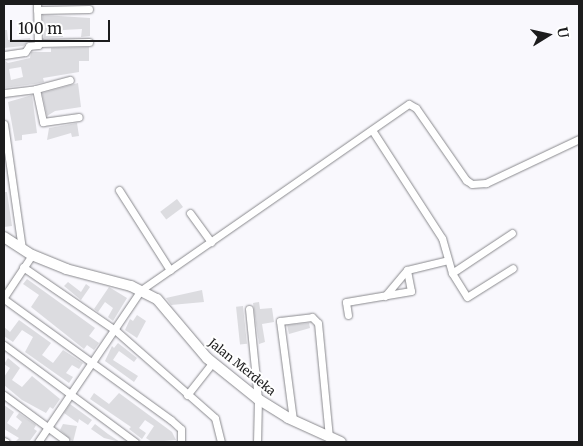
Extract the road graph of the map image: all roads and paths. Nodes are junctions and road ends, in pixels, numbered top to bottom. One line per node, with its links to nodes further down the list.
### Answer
1 (37, 7): 2 (street); 4 (street)
2 (89, 9)
3 (89, 42): 4 (street)
4 (38, 43): 5 (street)
5 (4, 55)
6 (70, 80): 7 (street)
7 (36, 88): 8 (street); 9 (street)
8 (4, 93)
9 (79, 117)
10 (4, 124): 12 (street)
11 (372, 130): 13 (street); 18 (street); 21 (street)
12 (4, 133): 19 (street)
13 (579, 139)
14 (119, 190): 24 (street)
15 (190, 213): 18 (street)
16 (512, 233): 26 (street)
17 (4, 236): 19 (street, Jalan Merdeka)
18 (211, 242): 24 (street)
19 (22, 249): 20 (street, Jalan Merdeka)
20 (32, 256): 22 (street); 27 (street, Jalan Merdeka)
21 (448, 260): 25 (street); 26 (street)
22 (23, 267): 28 (street); 32 (street)
23 (513, 268): 26 (street)
24 (170, 270): 27 (street)
25 (408, 270): 29 (street); 29 (street)
26 (452, 273)
27 (141, 290): 32 (street); 34 (street, Jalan Merdeka)
28 (5, 295): 35 (street)
29 (385, 296): 31 (street)
30 (248, 309): 39 (street)
31 (348, 315)
32 (115, 330): 35 (street); 38 (street)
33 (4, 345): 36 (street)
34 (213, 362): 38 (street); 39 (street, Jalan Merdeka)
35 (93, 363): 36 (street); 46 (street)
36 (72, 394): 41 (street); 45 (street)
37 (4, 395): 41 (street)
38 (187, 395): 47 (street)
39 (258, 399): 40 (street, Jalan Merdeka); 48 (street)
40 (293, 420): 42 (street, Jalan Merdeka); 42 (street)
41 (49, 427): 43 (street); 44 (street)
42 (329, 437): 49 (street, Jalan Merdeka)
43 (65, 440)
44 (38, 442)
45 (135, 442)
46 (180, 442)
47 (221, 442)
48 (257, 442)
49 (342, 442)

